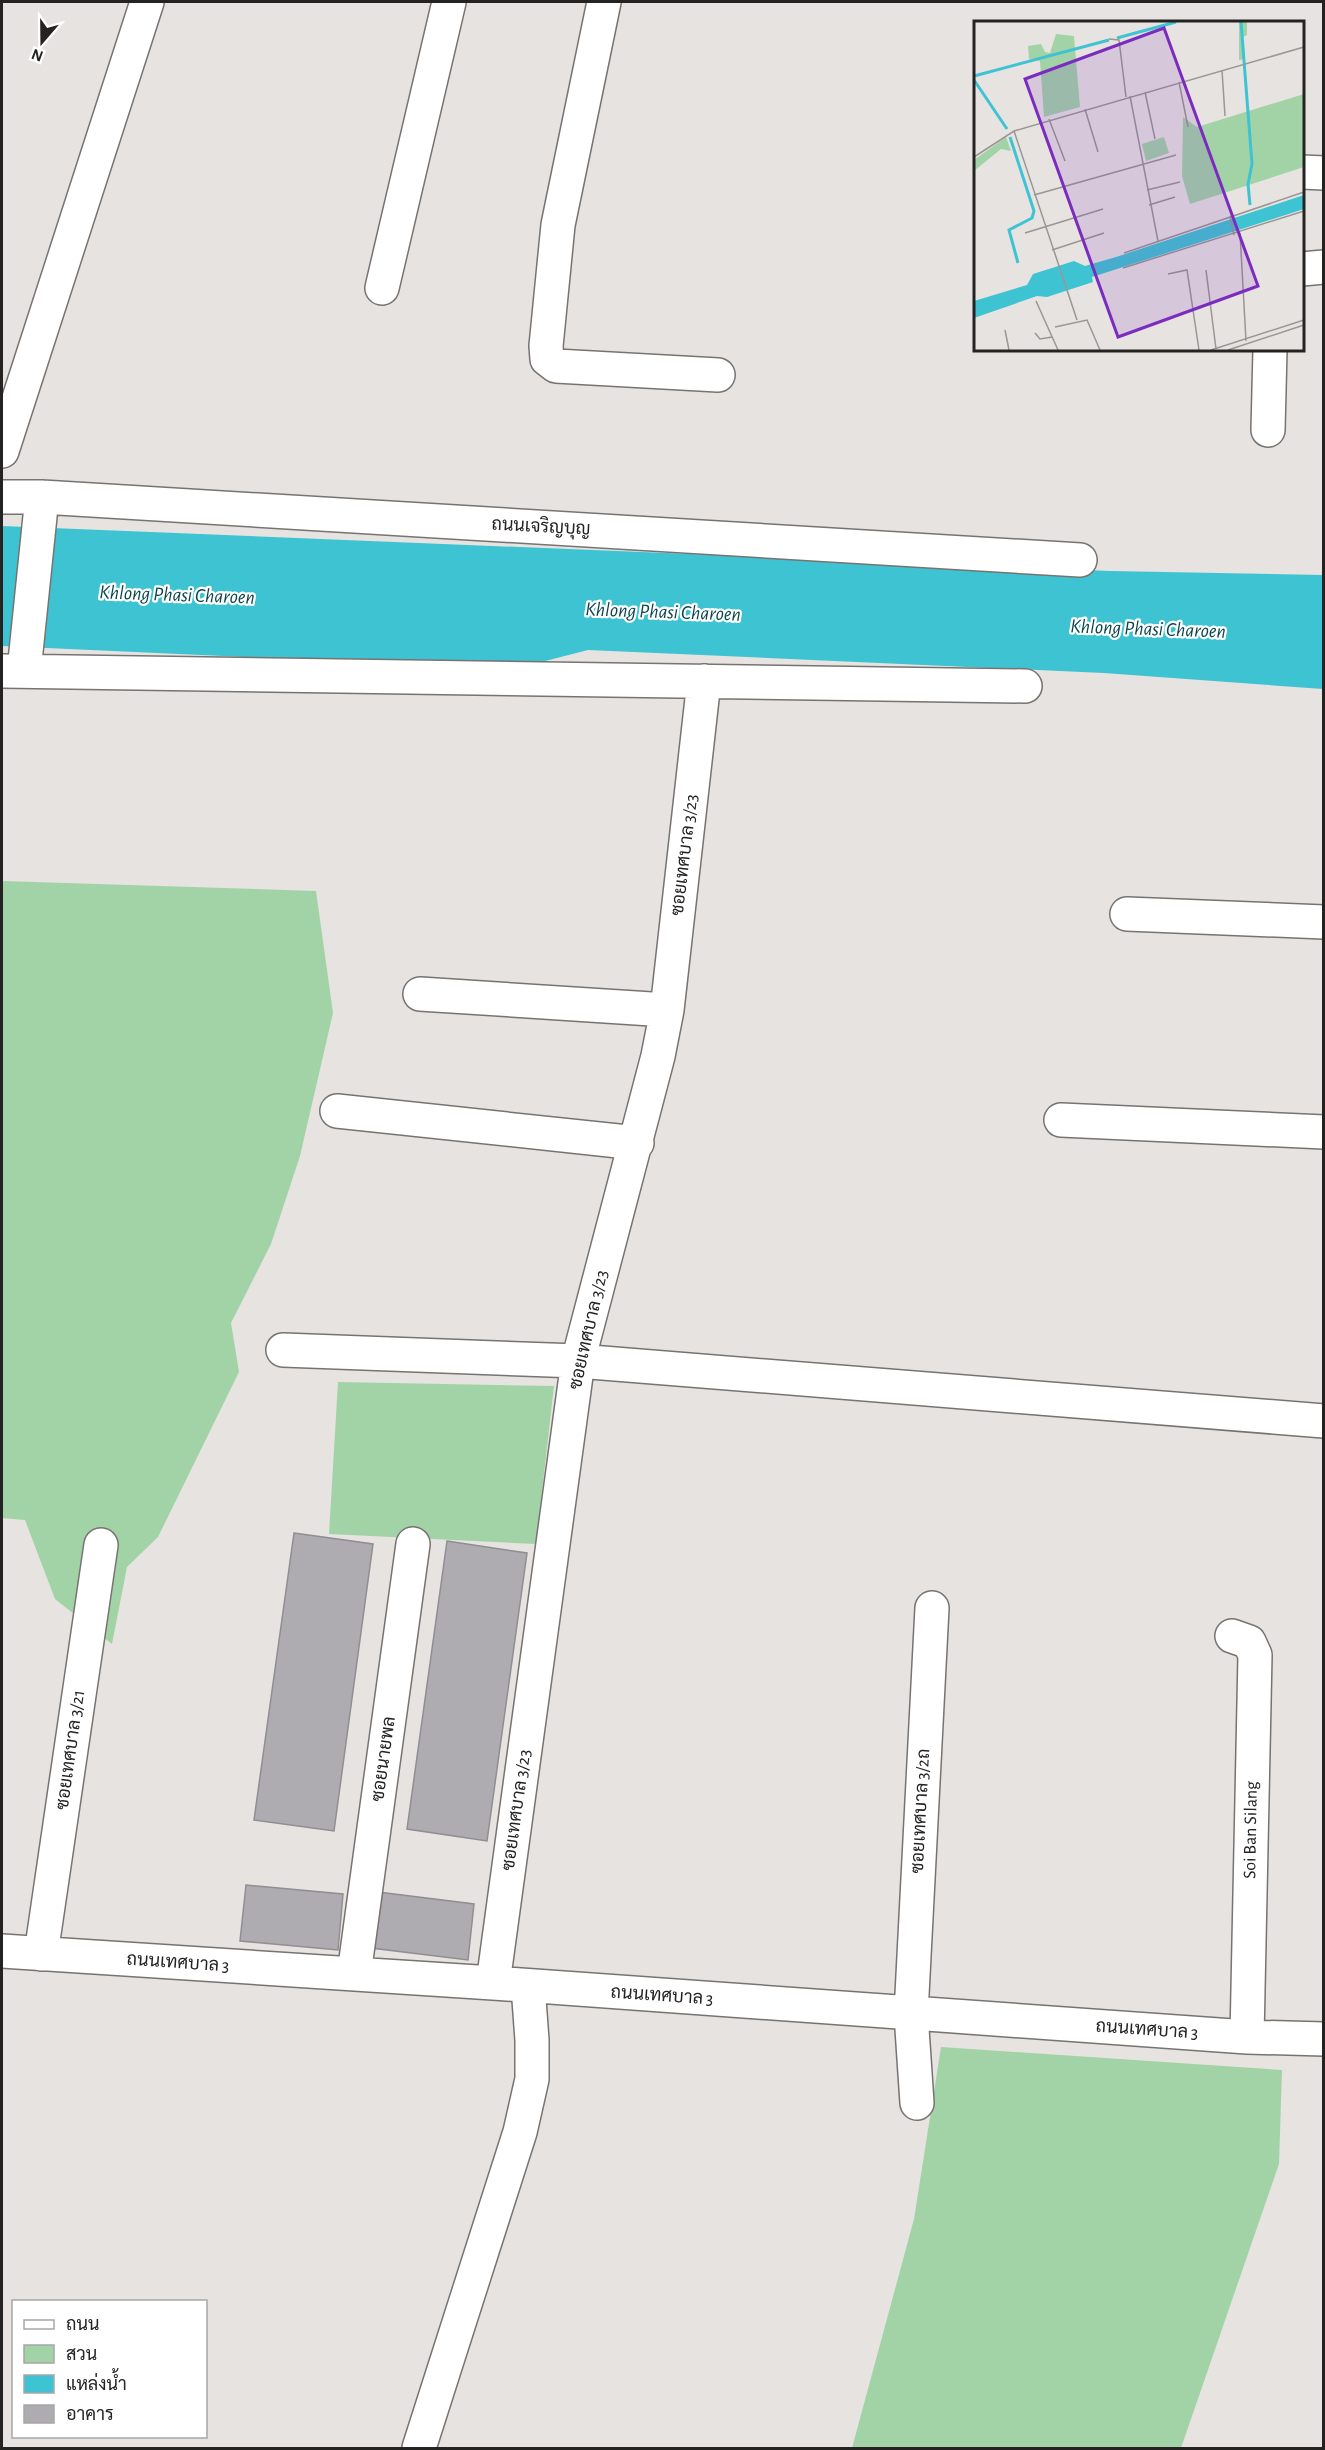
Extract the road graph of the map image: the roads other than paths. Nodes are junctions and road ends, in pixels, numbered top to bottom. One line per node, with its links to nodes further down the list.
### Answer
1 (147, 2): 12 (street)
2 (449, 2): 8 (street)
3 (604, 2): 10 (street)
4 (1304, 172): 5 (street)
5 (1323, 173)
6 (1323, 267): 7 (street)
7 (1304, 269)
8 (382, 288)
9 (1270, 351): 11 (street)
10 (718, 375)
11 (1268, 430)
12 (2, 451)
13 (2, 496): 14 (street, ถนนเจริญบุญ)
14 (40, 509): 15 (street, ถนนเจริญบุญ); 16 (street)
15 (1080, 560)
16 (17, 665): 17 (street)
17 (704, 681): 18 (street); 22 (street, ซอยเทศบาล 3/23)
18 (1025, 686)
19 (1127, 914): 20 (street)
20 (1323, 922)
21 (420, 994): 22 (street)
22 (667, 1010): 26 (street, ซอยเทศบาล 3/23)
23 (337, 1111): 26 (street)
24 (1061, 1120): 25 (street)
25 (1323, 1132)
26 (637, 1143): 28 (street, ซอยเทศบาล 3/23)
27 (283, 1350): 28 (street)
28 (578, 1361): 29 (street); 37 (street, ซอยเทศบาล 3/23)
29 (1323, 1421)
30 (413, 1544): 36 (street, ซอยนายพล)
31 (101, 1545): 35 (street, ซอยเทศบาล 3/21)
32 (932, 1608): 39 (street, ซอยเทศบาล 3/2ถ)
33 (1232, 1636): 40 (street, Soi Ban Silang)
34 (2, 1951): 35 (street, ถนนเทศบาล 3)
35 (42, 1954): 36 (street, ถนนเทศบาล 3)
36 (354, 1974): 37 (street, ถนนเทศบาล 3)
37 (493, 1983): 38 (street, ถนนเทศบาล 3)
38 (528, 1986): 39 (street, ถนนเทศบาล 3); 43 (street)
39 (911, 2014): 40 (street, ถนนเทศบาล 3); 42 (street, ซอยเทศบาล 3/2ถ)
40 (1247, 2037): 41 (street, ถนนเทศบาล 3)
41 (1323, 2039)
42 (917, 2103)
43 (419, 2448)

